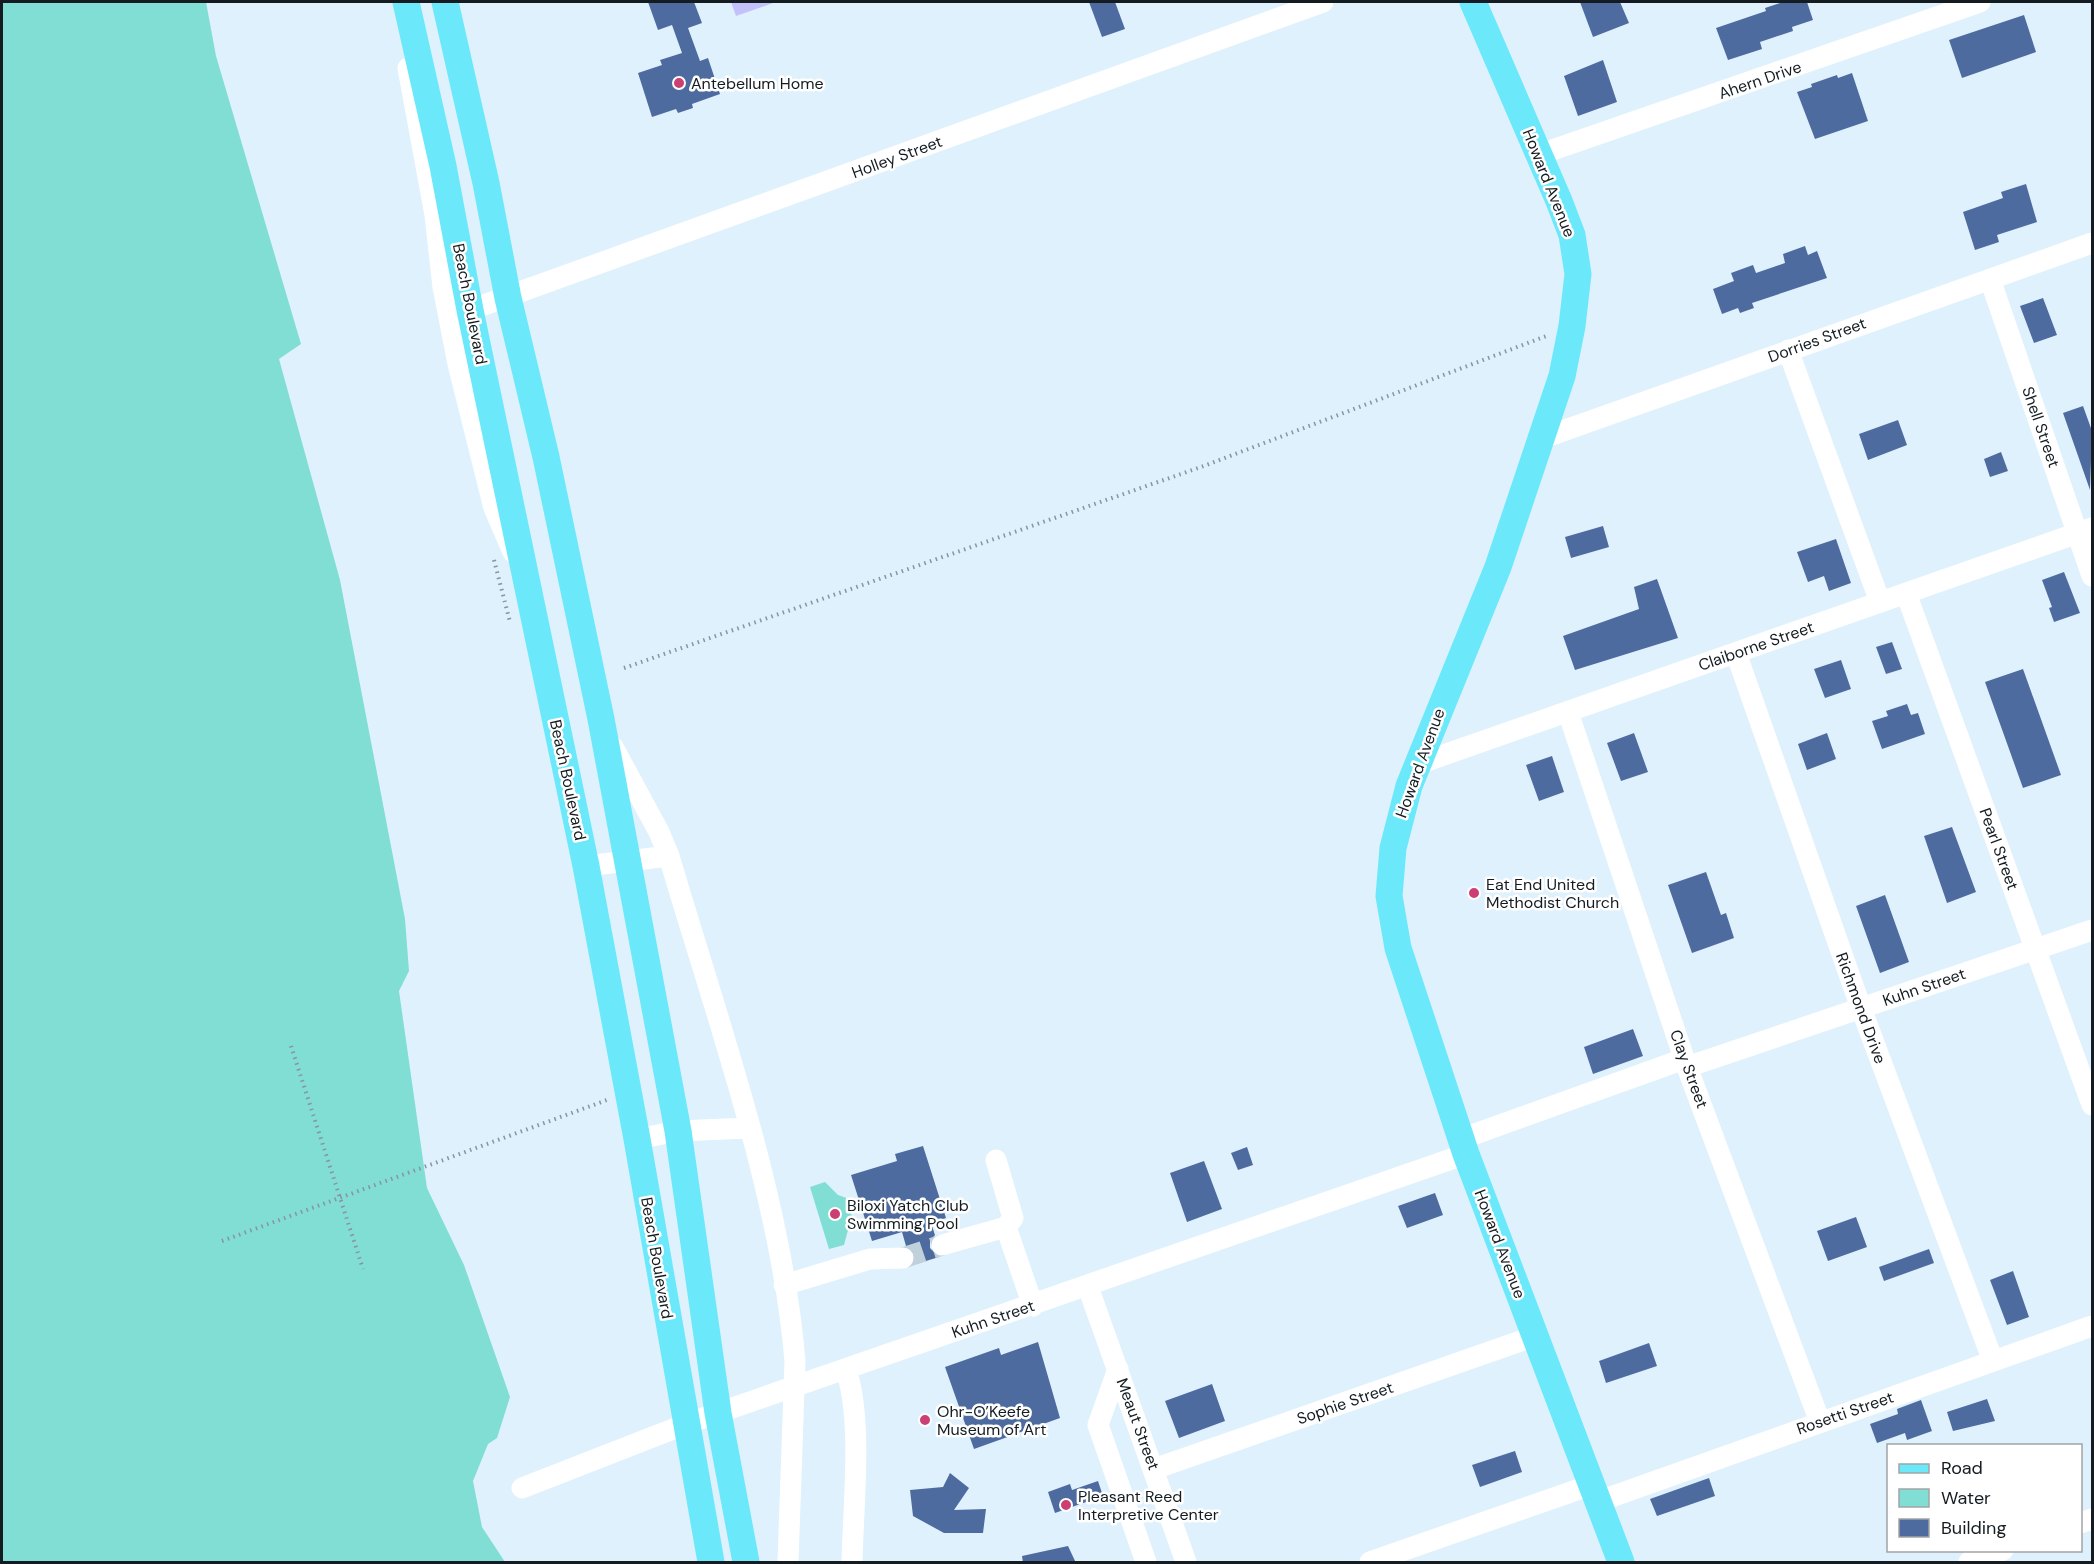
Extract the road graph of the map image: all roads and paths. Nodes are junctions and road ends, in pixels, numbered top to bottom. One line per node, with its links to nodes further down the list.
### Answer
1 (400, 2): 18 (street)
2 (406, 2): 11 (main road, Beach Boulevard)
3 (445, 2): 10 (main road)
4 (1323, 2): 10 (street, Holley Street)
5 (1473, 2): 7 (main road, Howard Avenue)
6 (1980, 2): 7 (street, Ahern Drive)
7 (1538, 155): 12 (main road, Howard Avenue)
8 (2092, 243): 9 (street, Dorries Street)
9 (1990, 279): 13 (street, Dorries Street); 15 (street, Shell Street)
10 (508, 298): 11 (street, Holley Street); 25 (main road)
11 (470, 310): 18 (main road, Beach Boulevard)
12 (1572, 326): 14 (main road, Howard Avenue); 23 (path)
13 (1788, 350): 14 (street, Dorries Street); 20 (street)
14 (1543, 438): 26 (main road, Howard Avenue)
15 (2085, 530): 17 (street, Shell Street); 19 (street, Claiborne Street)
16 (490, 549): 21 (path)
17 (2092, 576)
18 (528, 582): 29 (main road, Beach Boulevard)
19 (1906, 593): 20 (street, Claiborne Street); 31 (street, Pearl Street)
20 (1880, 602): 22 (street, Claiborne Street)
21 (511, 628)
22 (1736, 653): 24 (street, Claiborne Street); 32 (street, Richmond Drive)
23 (624, 668)
24 (1568, 712): 26 (street, Claiborne Street); 34 (street, Clay Street)
25 (601, 718): 27 (street); 28 (main road)
26 (1418, 764): 42 (main road, Howard Avenue)
27 (669, 856): 28 (street); 39 (street)
28 (627, 861): 29 (street); 40 (main road)
29 (586, 866): 41 (main road, Beach Boulevard)
30 (2092, 930): 31 (street, Kuhn Street)
31 (2036, 949): 32 (street, Kuhn Street); 37 (street, Pearl Street)
32 (1861, 1008): 34 (street, Kuhn Street); 55 (street, Richmond Drive)
33 (291, 1046): 44 (path)
34 (1686, 1063): 42 (street, Kuhn Street); 60 (street, Clay Street)
35 (606, 1088): 36 (path)
36 (608, 1100): 38 (path); 44 (path)
37 (2092, 1105)
38 (610, 1111)
39 (749, 1128): 40 (street); 50 (street)
40 (678, 1131): 41 (street); 59 (main road)
41 (637, 1139): 61 (main road, Beach Boulevard)
42 (1464, 1147): 51 (street, Kuhn Street); 54 (main road, Howard Avenue)
43 (996, 1161): 45 (street)
44 (339, 1199): 46 (path); 49 (path)
45 (1006, 1227): 47 (street); 52 (street)
46 (222, 1242)
47 (942, 1245)
48 (903, 1258): 50 (street)
49 (363, 1269)
50 (784, 1285): 58 (street)
51 (1088, 1287): 52 (street, Kuhn Street); 56 (street, Meaut Street)
52 (1033, 1306): 57 (street, Kuhn Street)
53 (2092, 1326): 55 (street, Rosetti Street)
54 (1535, 1336): 62 (street, Sophie Street); 64 (main road, Howard Avenue)
55 (1993, 1361): 60 (street, Rosetti Street)
56 (1118, 1369): 62 (street, Meaut Street); 70 (street)
57 (846, 1370): 58 (street, Kuhn Street); 69 (street)
58 (794, 1388): 59 (street, Kuhn Street); 68 (street)
59 (718, 1413): 61 (street, Kuhn Street); 67 (main road)
60 (1820, 1422): 64 (street, Rosetti Street)
61 (686, 1424): 63 (street, Kuhn Street); 66 (main road, Beach Boulevard)
62 (1154, 1469): 71 (street, Meaut Street)
63 (522, 1488)
64 (1594, 1493): 72 (street, Rosetti Street); 73 (main road, Howard Avenue)
65 (1999, 1552): 74 (street)
66 (711, 1563)
67 (746, 1563)
68 (788, 1563)
69 (852, 1563)
70 (1146, 1563)
71 (1186, 1563)
72 (1370, 1563)
73 (1621, 1563)
74 (1969, 1563)

